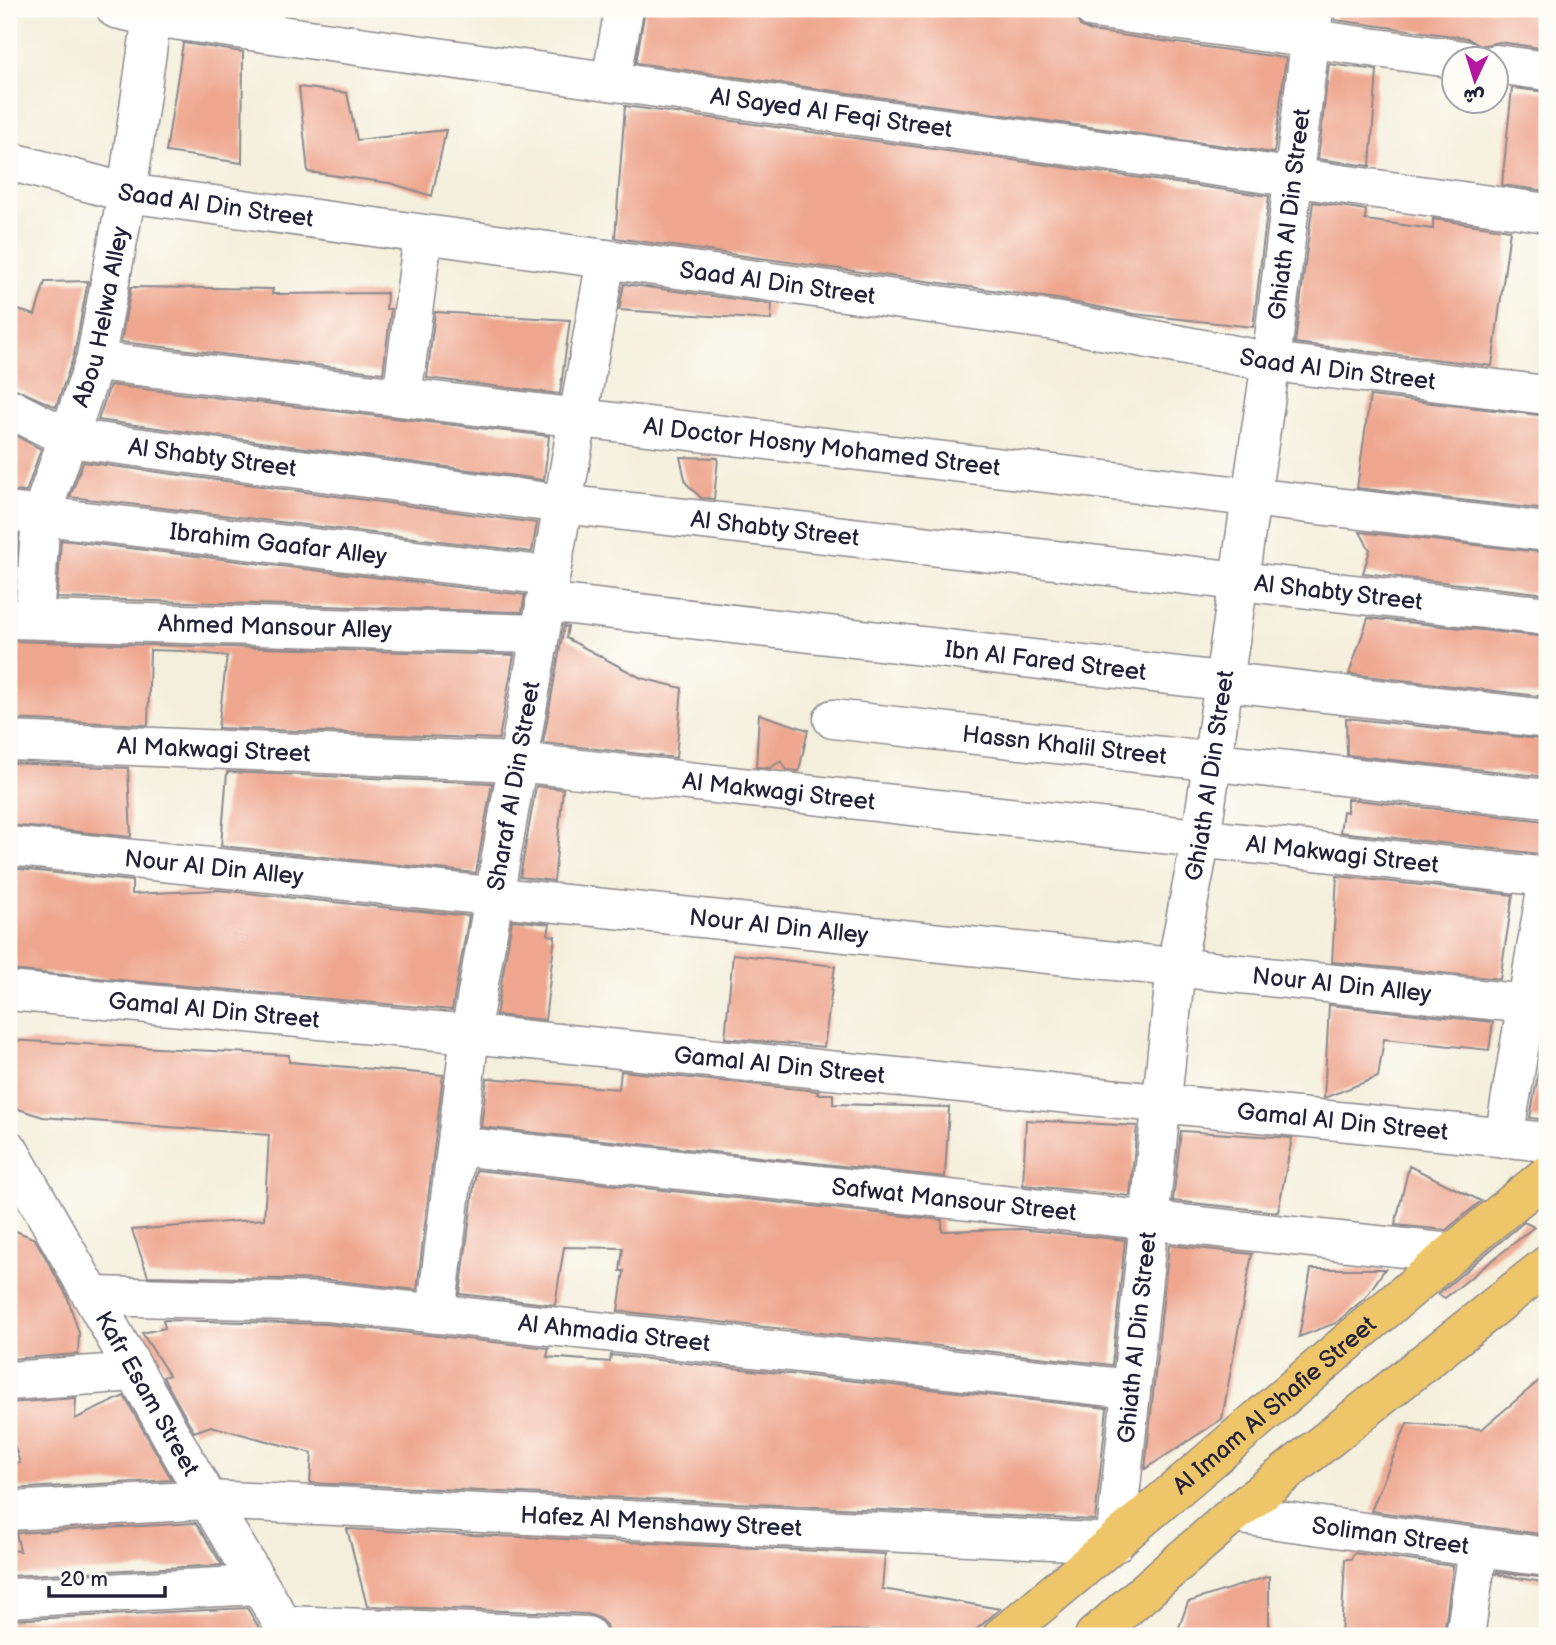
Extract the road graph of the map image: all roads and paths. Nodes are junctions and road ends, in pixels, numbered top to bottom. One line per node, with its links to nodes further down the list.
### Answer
1 (624, 9): 8 (street)
2 (1094, 9): 4 (street)
3 (140, 11): 8 (street, Al Sayed Al Feqi Street); 11 (street, Abou Helwa Alley)
4 (1312, 24): 5 (street); 10 (street, Ghiath Al Din Street)
5 (1440, 54)
6 (1510, 66): 7 (street)
7 (1547, 71)
8 (611, 81): 10 (street, Al Sayed Al Feqi Street)
9 (9, 161): 11 (street, Saad Al Din Street)
10 (1293, 177): 12 (street, Al Sayed Al Feqi Street); 16 (street, Ghiath Al Din Street)
11 (127, 193): 13 (street, Saad Al Din Street); 15 (street, Abou Helwa Alley)
12 (1547, 213)
13 (423, 235): 14 (street, Saad Al Din Street); 18 (street)
14 (606, 259): 16 (street, Saad Al Din Street); 20 (street, Sharaf Al Din Street)
15 (95, 361): 18 (street, Al Doctor Hosny Mohamed Street); 21 (street, Abou Helwa Alley)
16 (1271, 362): 17 (street, Saad Al Din Street); 22 (street, Ghiath Al Din Street)
17 (1547, 395)
18 (402, 397): 20 (street, Al Doctor Hosny Mohamed Street)
19 (9, 408): 21 (street, Al Shabty Street)
20 (578, 418): 22 (street, Al Doctor Hosny Mohamed Street); 23 (street, Sharaf Al Din Street)
21 (68, 438): 23 (street, Al Shabty Street); 24 (street, Abou Helwa Alley)
22 (1251, 497): 25 (street, Al Doctor Hosny Mohamed Street); 26 (street, Ghiath Al Din Street)
23 (562, 504): 26 (street, Al Shabty Street); 27 (street, Sharaf Al Din Street)
24 (25, 513): 27 (street, Ibrahim Gaafar Alley); 29 (street, Abou Helwa Alley)
25 (1547, 532)
26 (1237, 582): 28 (street, Al Shabty Street); 30 (street, Ghiath Al Din Street)
27 (545, 604): 29 (street, Ahmed Mansour Alley); 30 (street, Ibn Al Fared Street); 35 (street, Sharaf Al Din Street)
28 (1547, 617)
29 (21, 619)
30 (1224, 682): 32 (street, Ibn Al Fared Street); 34 (street, Ghiath Al Din Street)
31 (833, 719): 34 (street, Hassn Khalil Street)
32 (1547, 719)
33 (9, 741): 35 (street, Al Makwagi Street)
34 (1212, 761): 36 (street, Hassn Khalil Street); 37 (street, Ghiath Al Din Street)
35 (517, 762): 37 (street, Al Makwagi Street); 41 (street, Sharaf Al Din Street)
36 (1547, 799)
37 (1201, 838): 39 (street, Al Makwagi Street); 42 (street, Ghiath Al Din Street)
38 (9, 846): 41 (street, Nour Al Din Alley)
39 (1547, 877)
40 (1547, 884): 44 (street)
41 (493, 896): 42 (street, Nour Al Din Alley); 45 (street, Sharaf Al Din Street)
42 (1176, 967): 44 (street, Nour Al Din Alley); 46 (street, Ghiath Al Din Street)
43 (9, 991): 45 (street, Gamal Al Din Street)
44 (1537, 1005): 47 (street)
45 (470, 1034): 46 (street, Gamal Al Din Street); 49 (street, Sharaf Al Din Street)
46 (1162, 1104): 47 (street, Gamal Al Din Street); 52 (street, Ghiath Al Din Street)
47 (1504, 1138): 48 (street, Gamal Al Din Street)
48 (1547, 1142)
49 (457, 1146): 52 (street, Safwat Mansour Street); 56 (street, Sharaf Al Din Street)
50 (9, 1150): 55 (street, Kafr Esam Street)
51 (1547, 1175): 53 (main road, Al Imam Al Shafie Street)
52 (1149, 1220): 53 (street, Safwat Mansour Street); 59 (street, Ghiath Al Din Street)
53 (1451, 1253): 63 (main road, Al Imam Al Shafie Street)
54 (1547, 1265): 62 (main road)
55 (94, 1296): 56 (street, Al Ahmadia Street); 57 (street, Kafr Esam Street)
56 (436, 1314): 59 (street, Al Ahmadia Street)
57 (135, 1372): 58 (street); 60 (street, Kafr Esam Street)
58 (9, 1381)
59 (1131, 1389): 63 (street, Ghiath Al Din Street)
60 (208, 1500): 61 (street, Hafez Al Menshawy Street); 63 (street, Hafez Al Menshawy Street); 66 (street, Kafr Esam Street)
61 (9, 1511)
62 (1234, 1514): 64 (street, Soliman Street); 71 (main road)
63 (1115, 1543): 70 (main road, Al Imam Al Shafie Street)
64 (1478, 1549): 65 (street, Soliman Street); 72 (street)
65 (1547, 1557)
66 (259, 1585): 67 (street); 68 (street, Kafr Esam Street)
67 (9, 1598)
68 (286, 1631): 69 (street)
69 (587, 1636)
70 (1002, 1636)
71 (1094, 1636)
72 (1465, 1636)

